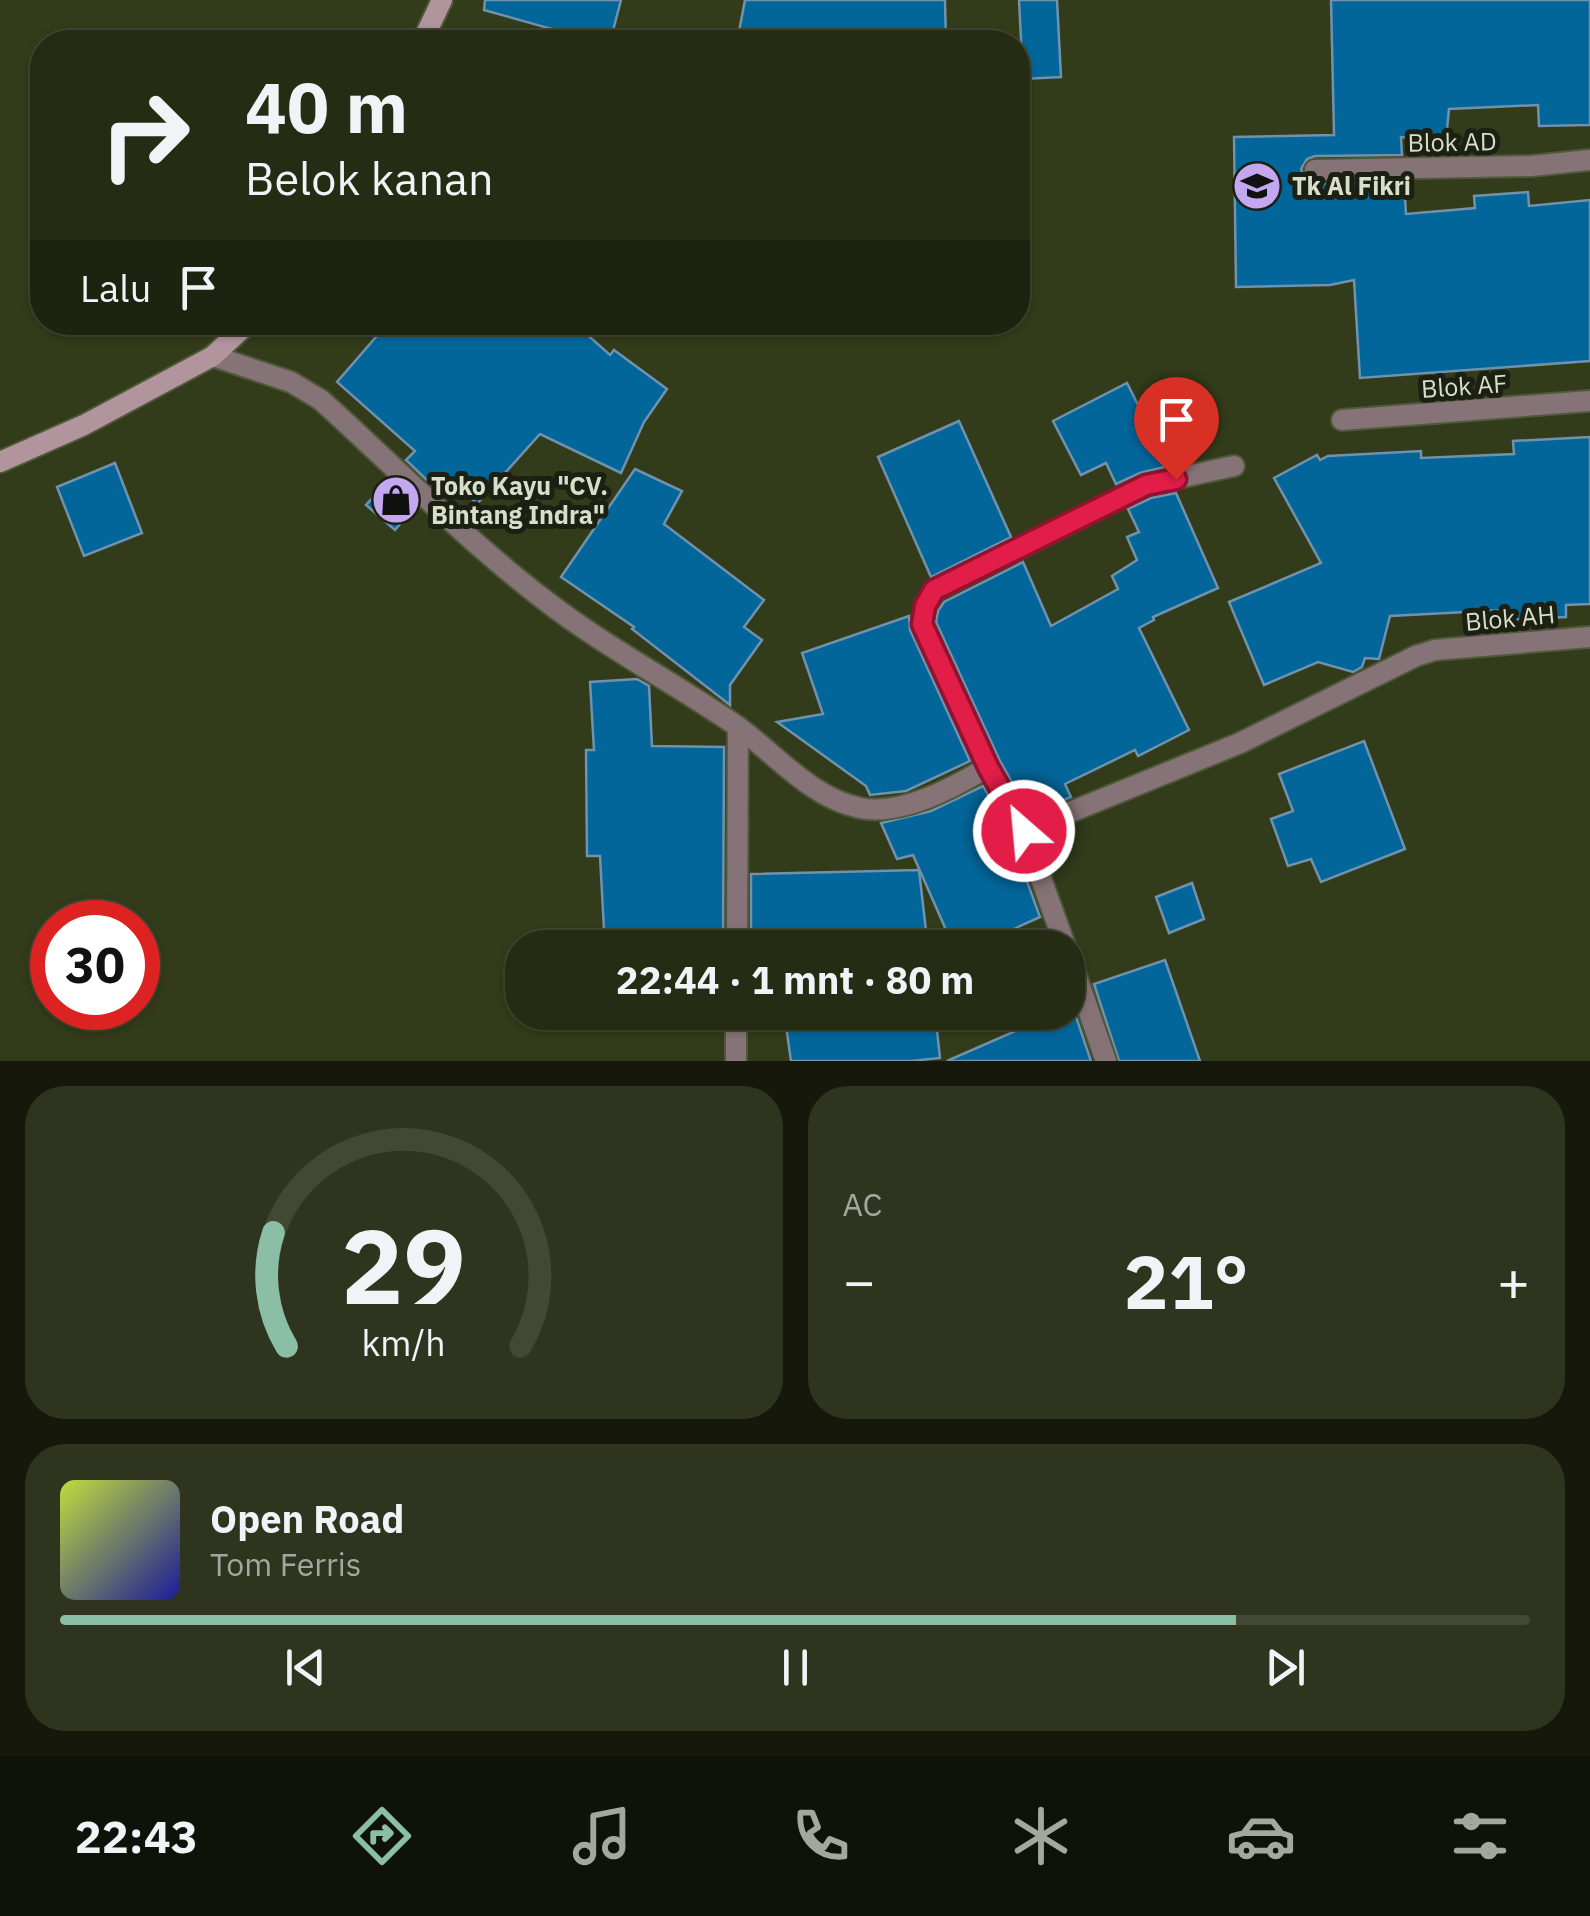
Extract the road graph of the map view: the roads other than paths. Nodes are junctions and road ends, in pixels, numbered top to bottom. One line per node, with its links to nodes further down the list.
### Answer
1 (442, 0): 2 (main road)
2 (428, 30)
3 (1590, 160): 4 (street, Blok AD)
4 (1315, 170)
5 (235, 335): 6 (main road)
6 (213, 356): 9 (main road); 12 (street)
7 (1590, 401): 8 (street, Blok AF)
8 (1342, 420)
9 (0, 462)
10 (1234, 466): 13 (street)
11 (1590, 637): 14 (street, Blok AH)
12 (738, 727): 13 (street); 15 (street)
13 (988, 767): 14 (street)
14 (1024, 831): 16 (street)
15 (737, 930)
16 (1060, 930)
17 (1085, 1001): 20 (street)
18 (736, 1030): 19 (street)
19 (736, 1061)
20 (1106, 1061)

